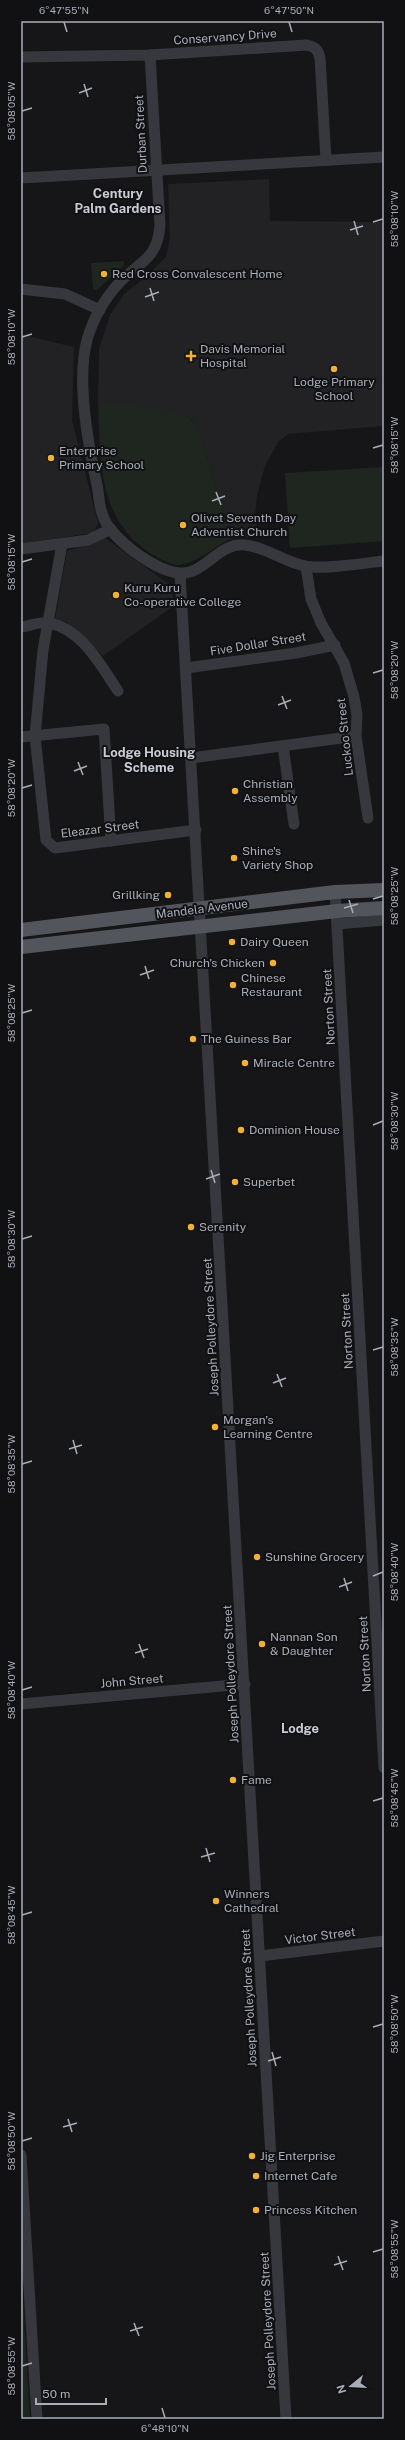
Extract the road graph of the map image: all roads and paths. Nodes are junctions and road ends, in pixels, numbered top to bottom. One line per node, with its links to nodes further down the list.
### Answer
1 (150, 55): 2 (street, Conservancy Drive); 4 (street, Conservancy Drive); 5 (street, Durban Street)
2 (21, 57)
3 (384, 157): 4 (street)
4 (326, 160): 5 (street)
5 (156, 169): 6 (street); 8 (street, Durban Street)
6 (21, 178)
7 (21, 288): 8 (street)
8 (100, 310): 9 (street, Durban Street)
9 (111, 529): 10 (street); 14 (street, Durban Street)
10 (62, 544): 11 (street); 15 (street, Eleazar Street)
11 (21, 550)
12 (384, 561): 13 (street)
13 (306, 567): 14 (street); 17 (street, Luckoo Street)
14 (180, 574): 18 (street)
15 (48, 622): 16 (street); 19 (street); 20 (street, Eleazar Street)
16 (21, 627)
17 (335, 645): 18 (street, Five Dollar Street); 21 (street, Luckoo Street)
18 (186, 668): 24 (street)
19 (118, 692)
20 (35, 736): 22 (street); 28 (street, Eleazar Street); 28 (street)
21 (356, 736): 23 (street); 25 (street, Luckoo Street)
22 (21, 737)
23 (283, 746): 24 (street); 26 (street)
24 (191, 758): 27 (street)
25 (368, 818)
26 (294, 824)
27 (196, 830): 28 (street, Eleazar Street); 32 (street)
28 (111, 841)
29 (384, 890): 30 (main road, Mandela Avenue)
30 (335, 892): 32 (main road, Mandela Avenue); 33 (street, Norton Street)
31 (384, 908): 33 (main road, Mandela Avenue)
32 (200, 910): 35 (street, Joseph Polleydore Street); 36 (main road, Mandela Avenue)
33 (337, 917): 34 (street); 35 (main road, Mandela Avenue); 40 (street, Norton Street)
34 (384, 920)
35 (201, 928): 37 (main road, Mandela Avenue); 38 (street, Joseph Polleydore Street)
36 (21, 930)
37 (21, 947)
38 (245, 1684): 39 (street, John Street); 42 (street, Joseph Polleydore Street)
39 (21, 1704)
40 (384, 1768)
41 (384, 1941): 42 (street, Victor Street)
42 (260, 1956): 45 (street, Joseph Polleydore Street)
43 (21, 2155): 44 (street)
44 (37, 2419)
45 (286, 2419)

